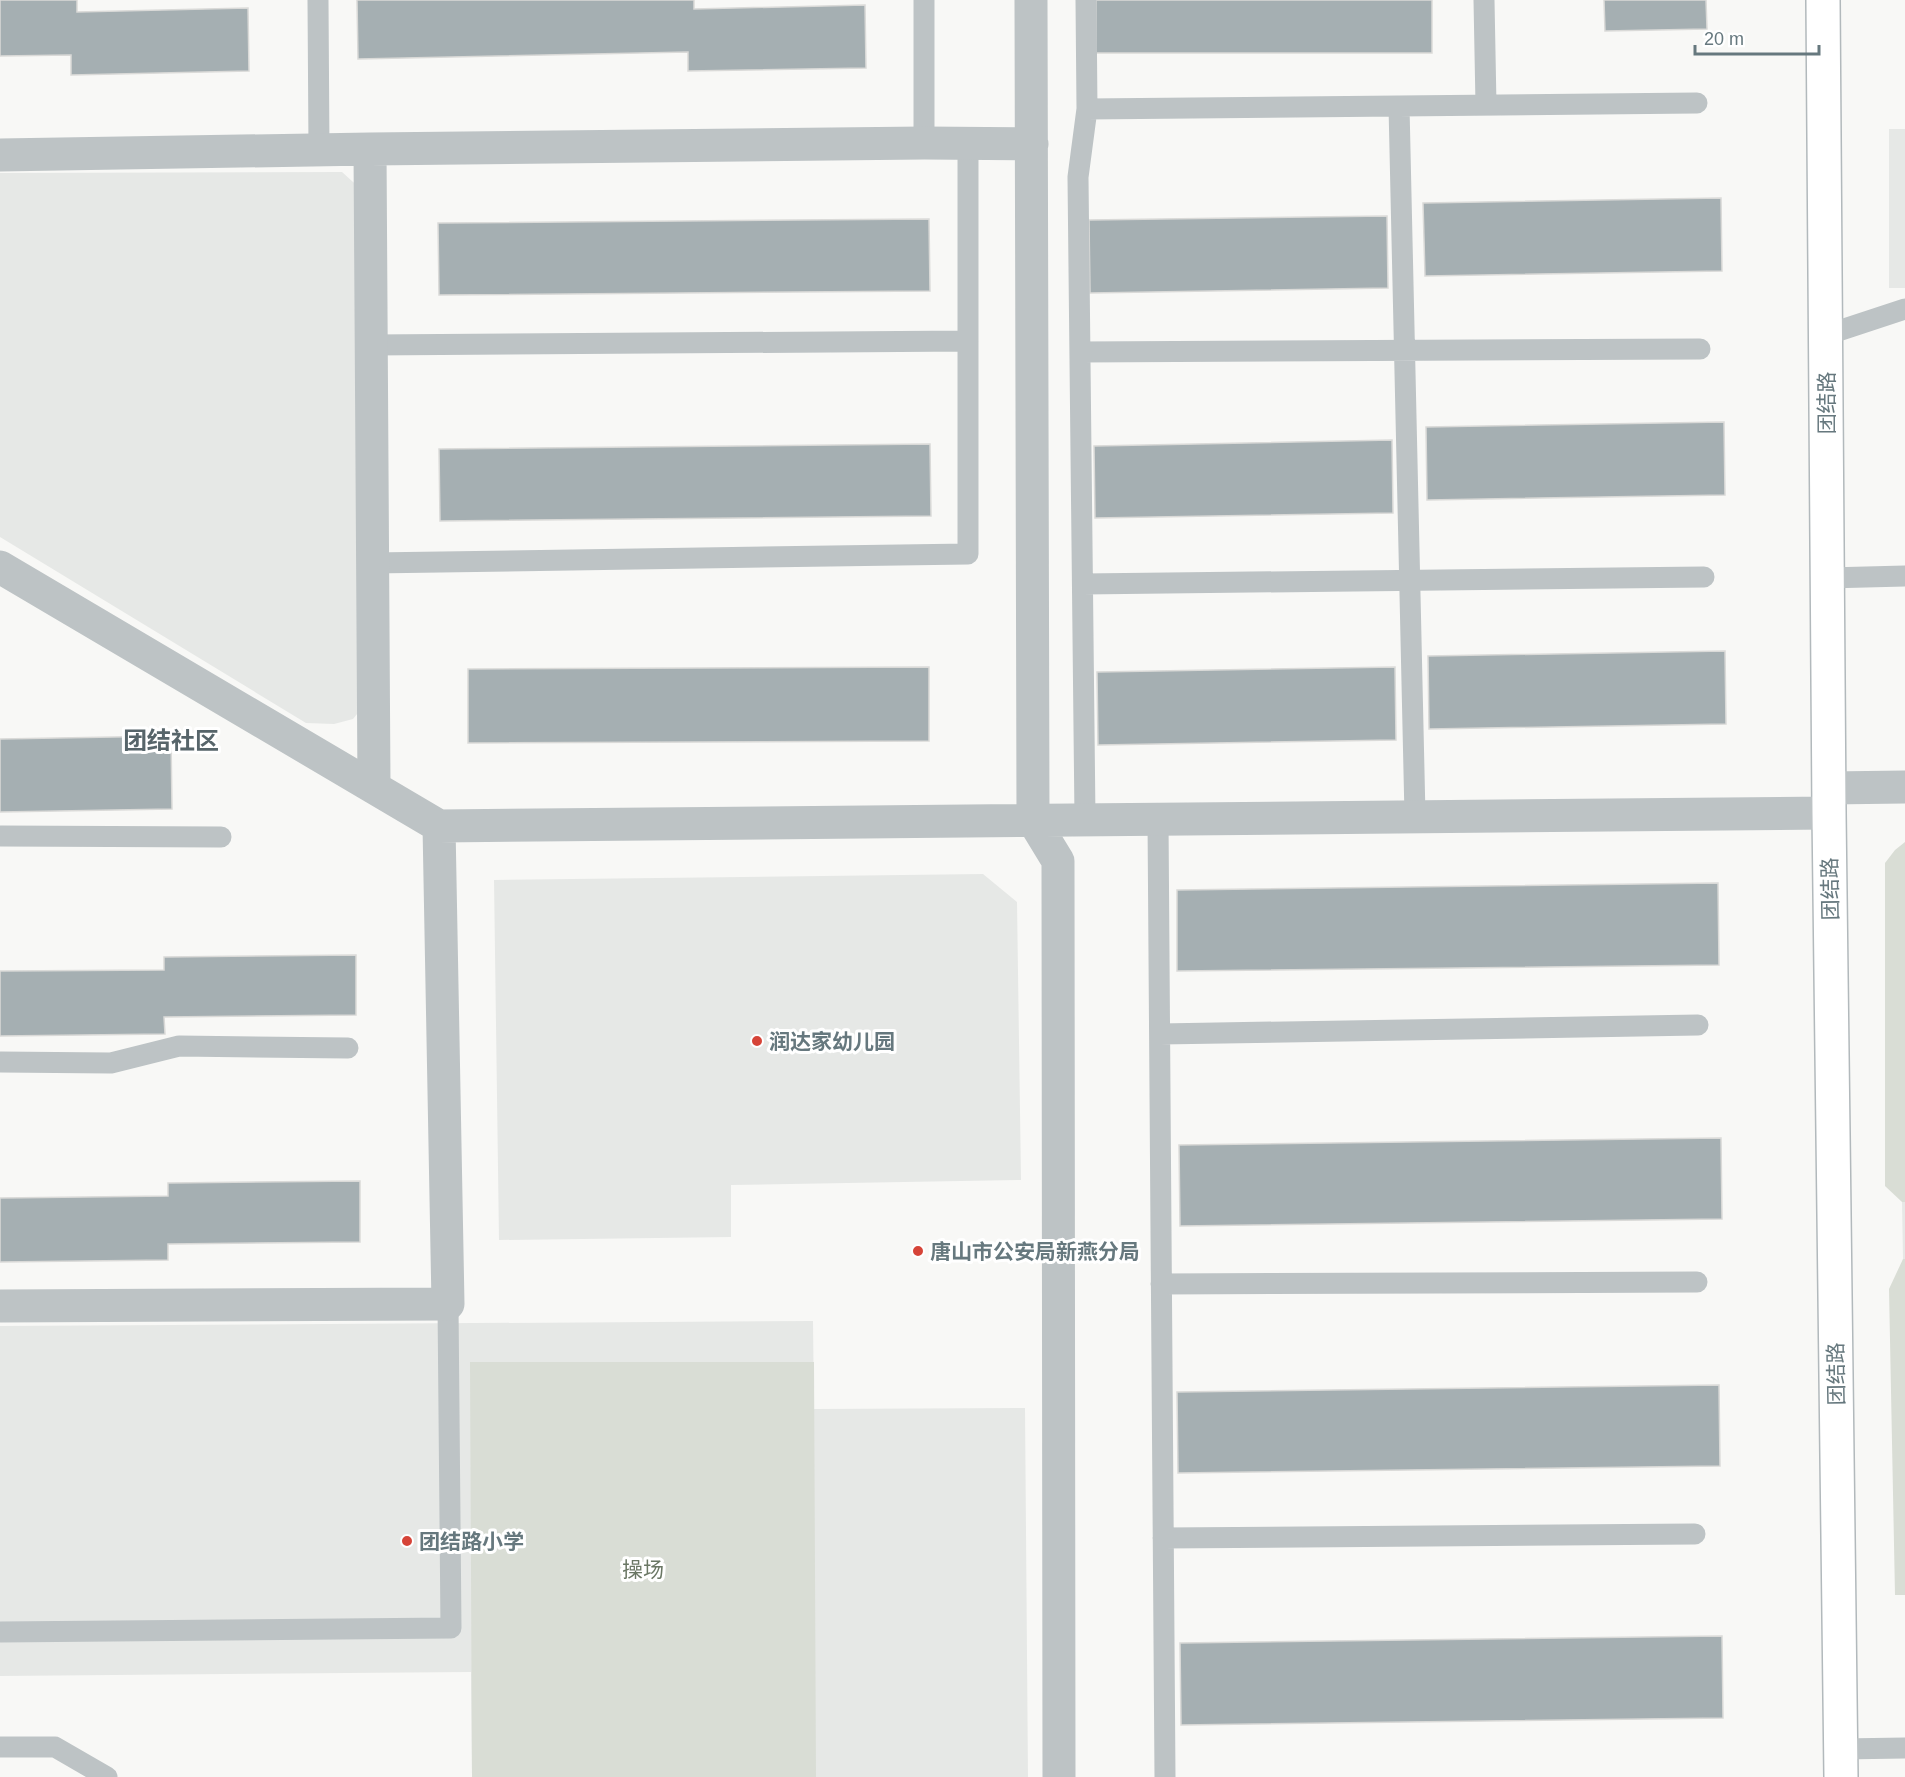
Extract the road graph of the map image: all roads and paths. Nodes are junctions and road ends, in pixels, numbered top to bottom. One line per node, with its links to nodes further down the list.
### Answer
1 (318, 0): 15 (lane)
2 (924, 0): 11 (lane)
3 (1030, 0): 13 (street)
4 (1086, 0): 10 (lane)
5 (1484, 0): 8 (lane)
6 (1823, 0): 18 (street, 团结路)
7 (1697, 103): 8 (lane)
8 (1486, 105): 9 (lane)
9 (1399, 106): 10 (lane); 22 (lane)
10 (1087, 109): 23 (lane)
11 (924, 143): 12 (street); 14 (street)
12 (968, 143): 13 (street); 19 (lane)
13 (1032, 144): 37 (street)
14 (370, 149): 15 (street); 20 (street)
15 (319, 150): 16 (street)
16 (0, 155)
17 (1905, 309): 18 (lane)
18 (1826, 334): 28 (street, 团结路)
19 (968, 341): 20 (lane); 24 (lane)
20 (371, 345): 24 (street)
21 (1700, 349): 22 (lane)
22 (1405, 350): 23 (lane); 29 (lane)
23 (1080, 352): 30 (lane)
24 (372, 563): 31 (street)
25 (0, 567): 31 (street)
26 (1905, 576): 28 (lane)
27 (1704, 577): 29 (lane)
28 (1827, 578): 33 (street, 团结路)
29 (1410, 580): 30 (lane); 34 (lane)
30 (1083, 584): 35 (lane)
31 (374, 786): 38 (street)
32 (1905, 787): 33 (street)
33 (1829, 800): 34 (street); 54 (street, 团结路)
34 (1415, 816): 36 (street)
35 (1085, 819): 36 (street); 37 (street)
36 (1158, 819): 42 (lane)
37 (1034, 820): 38 (street); 56 (street)
38 (439, 826): 47 (street)
39 (0, 836): 40 (lane)
40 (221, 837)
41 (1698, 1024): 42 (lane)
42 (1160, 1034): 46 (lane)
43 (348, 1048): 44 (lane)
44 (0, 1062)
45 (1697, 1282): 46 (lane)
46 (1161, 1284): 50 (lane)
47 (448, 1304): 48 (street); 51 (lane)
48 (0, 1306)
49 (1695, 1534): 50 (lane)
50 (1163, 1538): 57 (lane)
51 (0, 1632)
52 (0, 1747): 55 (lane)
53 (1905, 1748): 54 (lane)
54 (1841, 1763)
55 (107, 1777)
56 (1059, 1777)
57 (1165, 1777)

